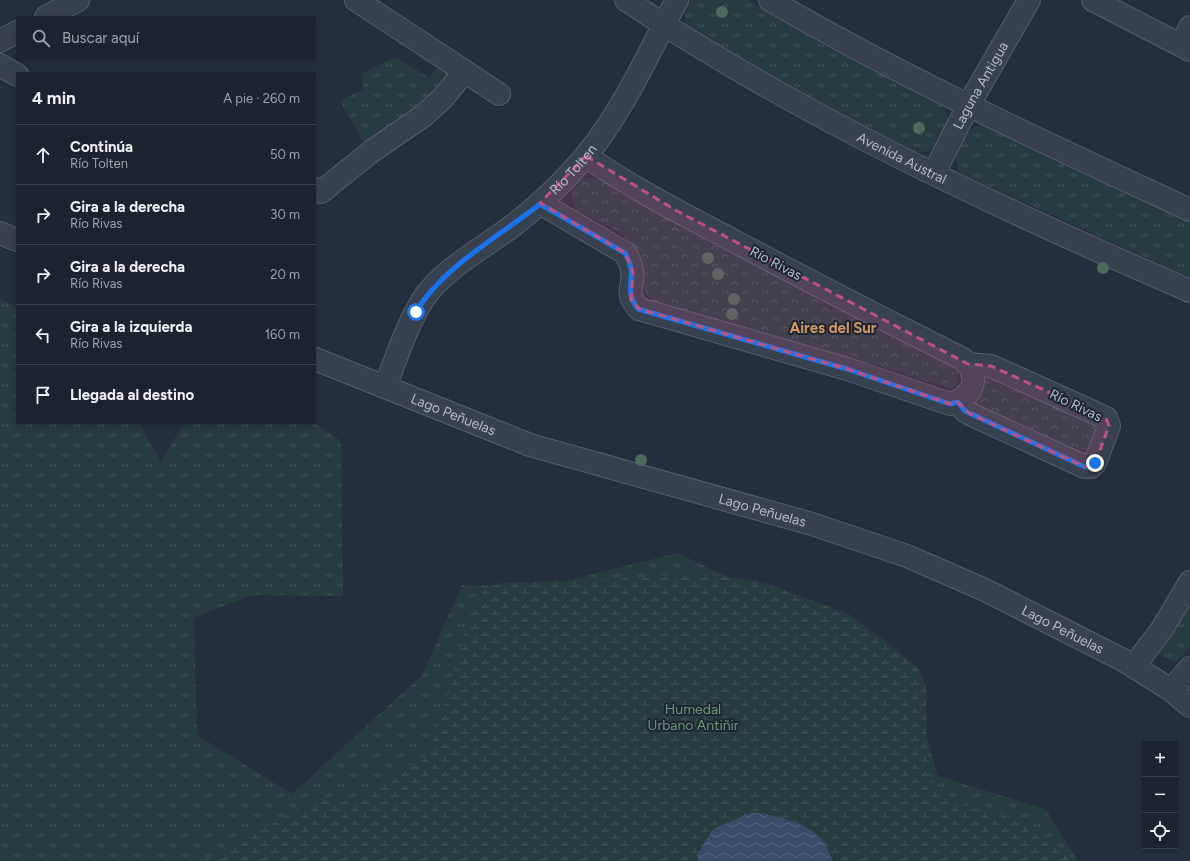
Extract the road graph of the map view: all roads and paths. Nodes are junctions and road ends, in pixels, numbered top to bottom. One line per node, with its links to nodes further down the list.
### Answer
1 (78, 0): 8 (street)
2 (356, 0): 14 (street)
3 (626, 0): 9 (street, Avenida Austral)
4 (677, 0): 9 (street, Río Tolten)
5 (770, 0): 17 (street)
6 (1029, 0): 17 (street, Laguna Antigua)
7 (1093, 0): 12 (street)
8 (48, 16)
9 (663, 25): 18 (street, Río Tolten); 19 (street, Avenida Austral)
10 (16, 33): 11 (street)
11 (0, 41)
12 (1187, 41)
13 (0, 65): 15 (street)
14 (464, 72): 16 (street); 20 (street)
15 (16, 74)
16 (499, 94)
17 (968, 106): 19 (street, Laguna Antigua); 22 (street)
18 (586, 156): 21 (street, Río Tolten); 27 (street, Río Rivas)
19 (934, 173): 25 (street, Avenida Austral)
20 (316, 190)
21 (540, 204): 28 (street, Río Tolten); 29 (street)
22 (1190, 210)
23 (0, 233): 24 (street)
24 (16, 240)
25 (1190, 291)
26 (316, 359): 28 (street, Lago Peñuelas)
27 (968, 364): 29 (street); 29 (street, Río Rivas)
28 (385, 387): 31 (street, Lago Peñuelas)
29 (958, 402)
30 (1190, 582): 31 (street)
31 (1134, 666): 33 (street, Lago Peñuelas)
32 (1190, 668): 33 (street)
33 (1171, 690): 34 (street, Lago Peñuelas)
34 (1190, 706)

